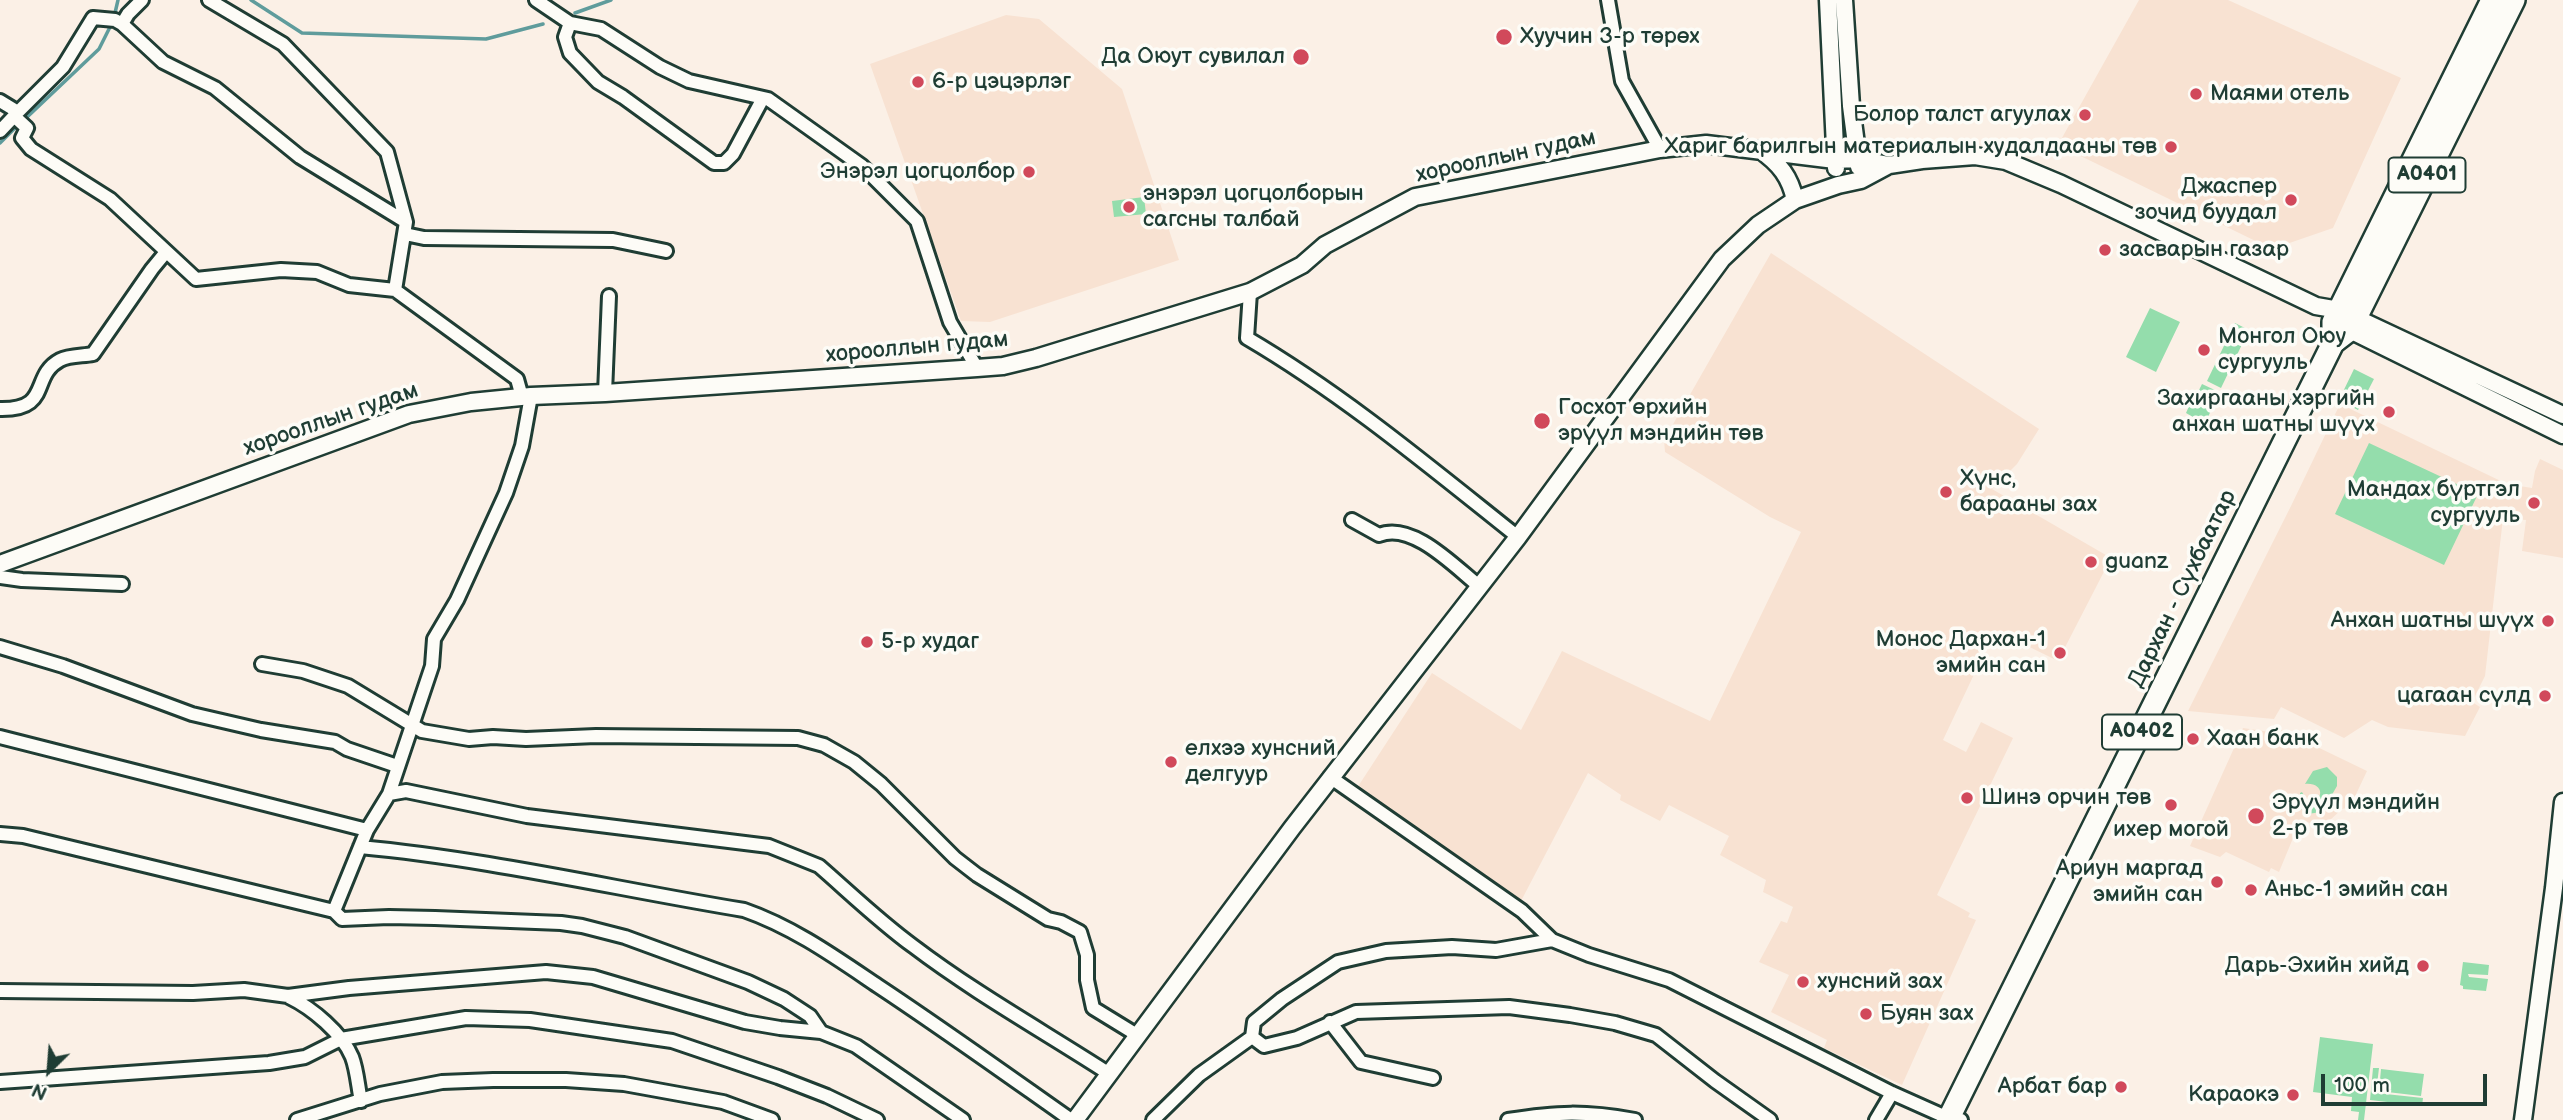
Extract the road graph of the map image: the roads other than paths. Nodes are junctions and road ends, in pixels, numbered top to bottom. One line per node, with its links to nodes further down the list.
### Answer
1 (142, 0): 10 (street)
2 (209, 0): 23 (street)
3 (536, 0): 9 (street)
4 (1608, 0): 15 (street)
5 (1828, 0): 18 (main road)
6 (1844, 0): 17 (main road)
7 (2492, 0): 29 (highway, A0401)
8 (2514, 0): 29 (highway, A0401)
9 (570, 23): 11 (street); 11 (street)
10 (122, 24): 13 (street); 23 (street)
11 (763, 98): 30 (street)
12 (0, 101): 13 (street)
13 (16, 114): 14 (street); 25 (street)
14 (0, 131)
15 (1660, 149): 16 (main road, хорооллын гудам); 27 (main road, хорооллын гудам)
16 (1758, 149): 18 (main road, хорооллын гудам); 22 (main road)
17 (1857, 159): 18 (main road, хорооллын гудам); 19 (main road, хорооллын гудам); 20 (main road)
18 (1835, 160): 21 (main road)
19 (1889, 165): 20 (main road); 29 (main road)
20 (1861, 180): 21 (main road)
21 (1838, 184): 22 (main road)
22 (1796, 200): 37 (main road)
23 (405, 228): 24 (street); 26 (street)
24 (666, 251)
25 (166, 252): 26 (street); 33 (street)
26 (395, 290): 32 (street)
27 (1250, 292): 30 (main road, хорооллын гудам); 37 (street)
28 (609, 296): 31 (street)
29 (2342, 325): 34 (main road); 35 (main road); 68 (highway, Дархан - Сүхбаатар / A0402)
30 (977, 368): 31 (main road, хорооллын гудам)
31 (605, 393): 32 (main road, хорооллын гудам)
32 (526, 397): 38 (main road, хорооллын гудам); 44 (street)
33 (0, 409)
34 (2563, 415)
35 (2563, 435)
36 (1352, 520): 41 (street)
37 (1518, 537): 41 (main road)
38 (0, 564)
39 (0, 577): 40 (street)
40 (122, 584)
41 (1479, 586): 47 (main road)
42 (0, 647): 46 (street)
43 (262, 664): 44 (street)
44 (413, 726): 46 (street); 60 (street)
45 (0, 737): 50 (street)
46 (397, 766): 48 (street)
47 (1330, 777): 55 (street); 60 (main road)
48 (388, 794): 50 (street); 63 (street)
49 (2563, 802): 53 (main road)
50 (367, 830): 52 (street)
51 (0, 834): 54 (street)
52 (360, 847): 54 (street); 73 (street)
53 (2558, 889): 79 (main road)
54 (334, 911): 59 (street)
55 (1552, 940): 61 (street); 66 (street)
56 (0, 991): 57 (street)
57 (288, 996): 59 (street); 62 (street)
58 (1330, 1022): 61 (street); 64 (street); 77 (street)
59 (821, 1032): 72 (street)
60 (1137, 1035): 63 (main road)
61 (1252, 1037): 74 (street)
62 (341, 1040): 65 (street); 67 (street); 71 (street)
63 (1108, 1073): 73 (main road)
64 (1433, 1078)
65 (0, 1082)
66 (1892, 1093): 68 (street); 78 (street)
67 (361, 1101): 69 (street); 70 (street)
68 (1952, 1119)
69 (297, 1120)
70 (772, 1120)
71 (877, 1120)
72 (963, 1120)
73 (1073, 1120)
74 (1153, 1120)
75 (1508, 1120): 76 (street)
76 (1635, 1120)
77 (1770, 1120)
78 (1876, 1120)
79 (2523, 1120)

